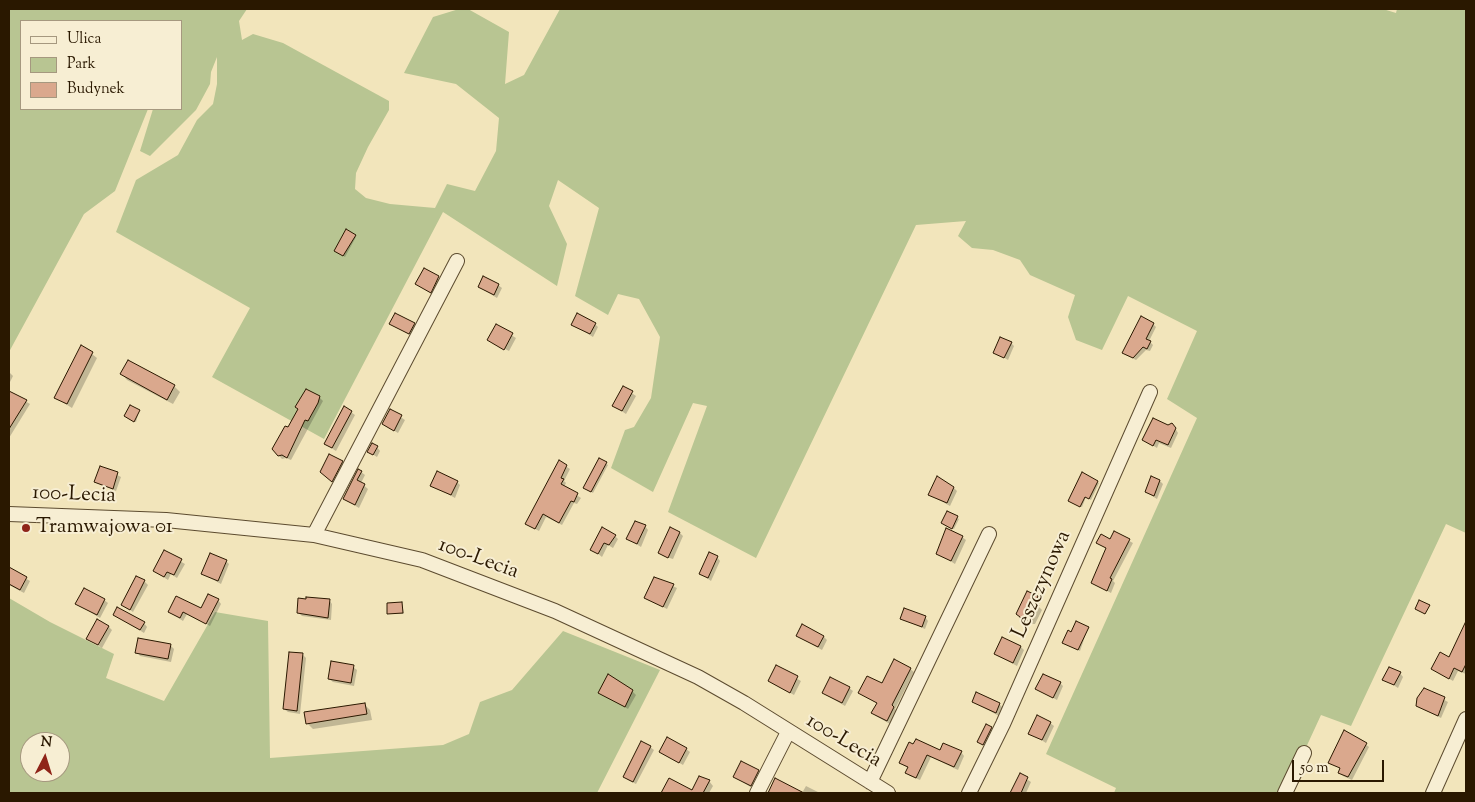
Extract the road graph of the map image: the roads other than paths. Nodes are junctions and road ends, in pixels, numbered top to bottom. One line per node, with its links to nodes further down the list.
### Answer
1 (457, 261): 5 (street)
2 (1150, 392): 12 (street, Leszczynowa)
3 (9, 514): 5 (street, 100-Lecia)
4 (990, 534): 9 (street)
5 (314, 535): 7 (street, 100-Lecia)
6 (1466, 719): 14 (street)
7 (788, 732): 9 (street, 100-Lecia); 10 (street)
8 (1304, 753): 13 (street)
9 (870, 782): 11 (street, 100-Lecia)
10 (757, 793)
11 (888, 793)
12 (969, 793)
13 (1285, 793)
14 (1433, 793)

